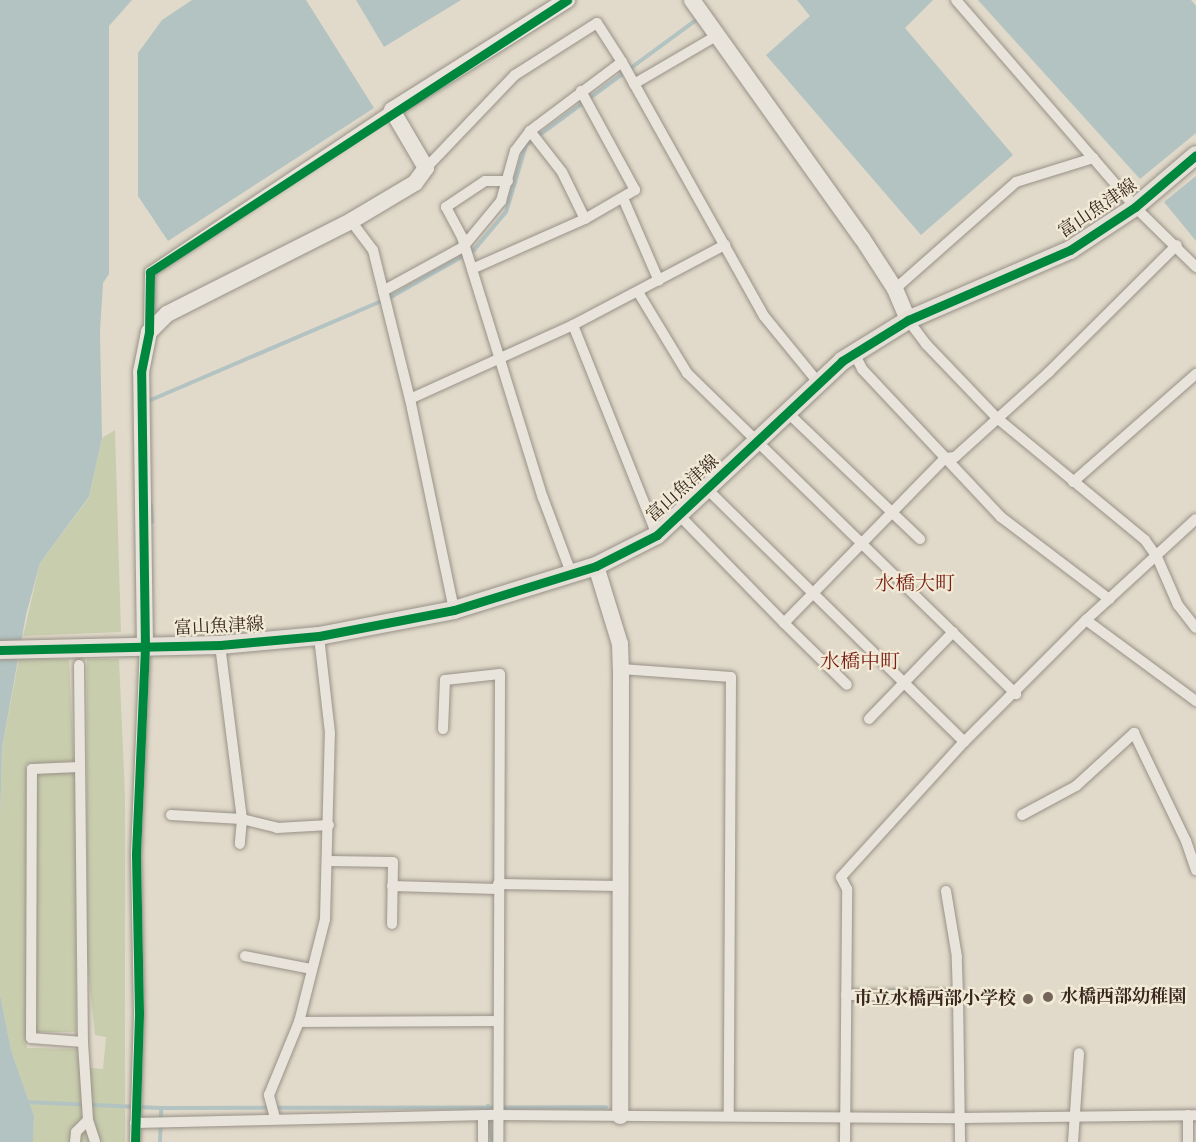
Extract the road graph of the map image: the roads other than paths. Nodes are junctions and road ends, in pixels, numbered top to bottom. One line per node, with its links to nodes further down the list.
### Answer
1 (567, 0): 8 (street)
2 (692, 0): 4 (street)
3 (956, 0): 11 (street)
4 (718, 35): 6 (street); 24 (street)
5 (622, 62): 6 (street); 7 (street); 12 (street)
6 (634, 84): 18 (street)
7 (581, 91): 9 (street); 14 (street)
8 (392, 110): 12 (street); 29 (street)
9 (530, 131): 13 (street); 16 (street)
10 (1196, 155): 15 (main road, 富山魚津線)
11 (1093, 158): 15 (street); 24 (street)
12 (426, 168): 17 (street)
13 (508, 181): 20 (street); 20 (street)
14 (623, 198): 16 (street); 23 (street)
15 (1141, 203): 19 (street); 27 (main road, 富山魚津線)
16 (585, 219): 22 (street)
17 (351, 221): 25 (street); 29 (street)
18 (725, 245): 23 (street); 33 (street)
19 (1177, 245): 21 (street); 36 (street)
20 (463, 247): 22 (street); 25 (street)
21 (1196, 267)
22 (472, 269): 31 (street)
23 (659, 281): 26 (street)
24 (895, 290): 27 (street)
25 (383, 291): 34 (street)
26 (638, 292): 28 (street); 37 (street)
27 (908, 320): 30 (main road, 富山魚津線); 36 (street)
28 (573, 325): 31 (street); 44 (street)
29 (149, 332): 59 (street)
30 (854, 353): 33 (main road, 富山魚津線); 38 (street)
31 (499, 361): 34 (street); 49 (street)
32 (1196, 374): 39 (street)
33 (817, 381): 35 (main road, 富山魚津線)
34 (410, 399): 52 (street)
35 (787, 412): 37 (main road, 富山魚津線); 41 (street)
36 (997, 418): 38 (street); 39 (street)
37 (757, 442): 40 (main road, 富山魚津線); 46 (street)
38 (945, 458): 41 (street); 51 (street)
39 (1073, 482): 47 (street)
40 (708, 490): 42 (main road, 富山魚津線); 50 (street)
41 (891, 512): 45 (street); 46 (street)
42 (680, 516): 44 (main road, 富山魚津線); 54 (street)
43 (1196, 519): 47 (street)
44 (657, 535): 48 (main road, 富山魚津線)
45 (920, 539)
46 (860, 542): 50 (street); 56 (street)
47 (1157, 557): 51 (street); 55 (street)
48 (596, 566): 49 (main road, 富山魚津線); 62 (street)
49 (572, 575): 52 (main road, 富山魚津線)
50 (813, 592): 54 (street); 63 (street)
51 (1109, 599): 53 (street)
52 (454, 610): 57 (main road, 富山魚津線)
53 (1086, 620): 65 (street); 66 (street)
54 (784, 623): 64 (street)
55 (1196, 628)
56 (953, 632): 63 (street); 65 (street)
57 (319, 636): 58 (main road, 富山魚津線); 74 (street)
58 (220, 645): 59 (main road, 富山魚津線); 73 (street)
59 (145, 647): 60 (main road, 富山魚津線); 101 (street)
60 (0, 650)
61 (79, 665): 70 (street)
62 (621, 669): 80 (street); 95 (street)
63 (904, 683): 67 (street); 69 (street)
64 (847, 685)
65 (1016, 694): 69 (street)
66 (1196, 701)
67 (869, 719)
68 (443, 729): 79 (street)
69 (964, 742): 85 (street)
70 (80, 767): 89 (street); 89 (street)
71 (171, 815): 73 (street)
72 (1022, 815): 77 (street)
73 (242, 819): 74 (street); 75 (street)
74 (329, 825): 76 (street)
75 (240, 844)
76 (329, 861): 78 (street); 84 (street)
77 (1196, 870)
78 (392, 886): 79 (street); 82 (street)
79 (498, 886): 80 (street); 87 (street)
80 (619, 886): 94 (street)
81 (946, 891): 86 (street)
82 (392, 924)
83 (245, 956): 84 (street)
84 (311, 969): 88 (street)
85 (846, 995): 86 (street); 96 (street)
86 (958, 995): 98 (street)
87 (496, 1021): 88 (street); 92 (street)
88 (300, 1022): 97 (street)
89 (83, 1042): 100 (street)
90 (1079, 1053): 99 (street)
91 (483, 1115): 92 (street); 97 (street); 105 (street)
92 (498, 1115): 94 (street); 106 (street)
93 (1192, 1115): 99 (street); 110 (street)
94 (620, 1116): 95 (street)
95 (729, 1116): 96 (street)
96 (845, 1117): 98 (street); 107 (street)
97 (275, 1118): 101 (street)
98 (961, 1118): 99 (street); 108 (street)
99 (1074, 1119): 109 (street)
100 (88, 1120): 102 (street); 103 (street)
101 (135, 1123): 104 (street)
102 (75, 1142)
103 (95, 1142)
104 (135, 1142)
105 (483, 1142)
106 (498, 1142)
107 (845, 1142)
108 (960, 1142)
109 (1073, 1142)
110 (1188, 1142)

